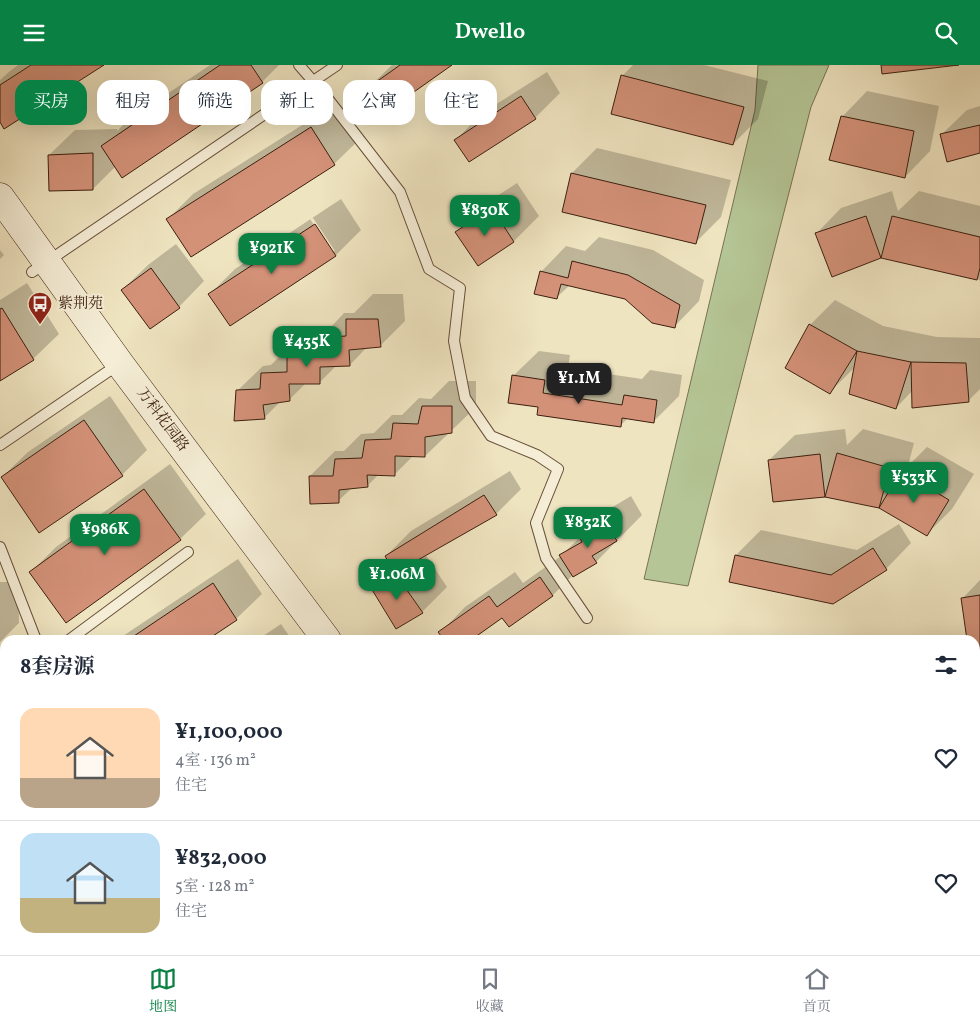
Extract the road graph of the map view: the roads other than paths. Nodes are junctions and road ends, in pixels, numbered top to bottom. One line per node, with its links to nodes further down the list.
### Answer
1 (299, 65): 3 (lane)
2 (337, 65): 4 (lane)
3 (313, 80)
4 (315, 80)
5 (333, 106): 14 (lane)
6 (261, 117): 9 (lane)
7 (0, 197): 9 (street, 万科花园路)
8 (0, 228): 9 (street, 万科花园路)
9 (39, 267): 10 (street, 万科花园路)
10 (112, 369): 11 (lane); 17 (street, 万科花园路); 18 (street, 万科花园路)
11 (0, 445)
12 (0, 547): 15 (lane)
13 (188, 552): 16 (lane)
14 (587, 618)
15 (34, 635)
16 (76, 635)
17 (300, 635)
18 (322, 635)

